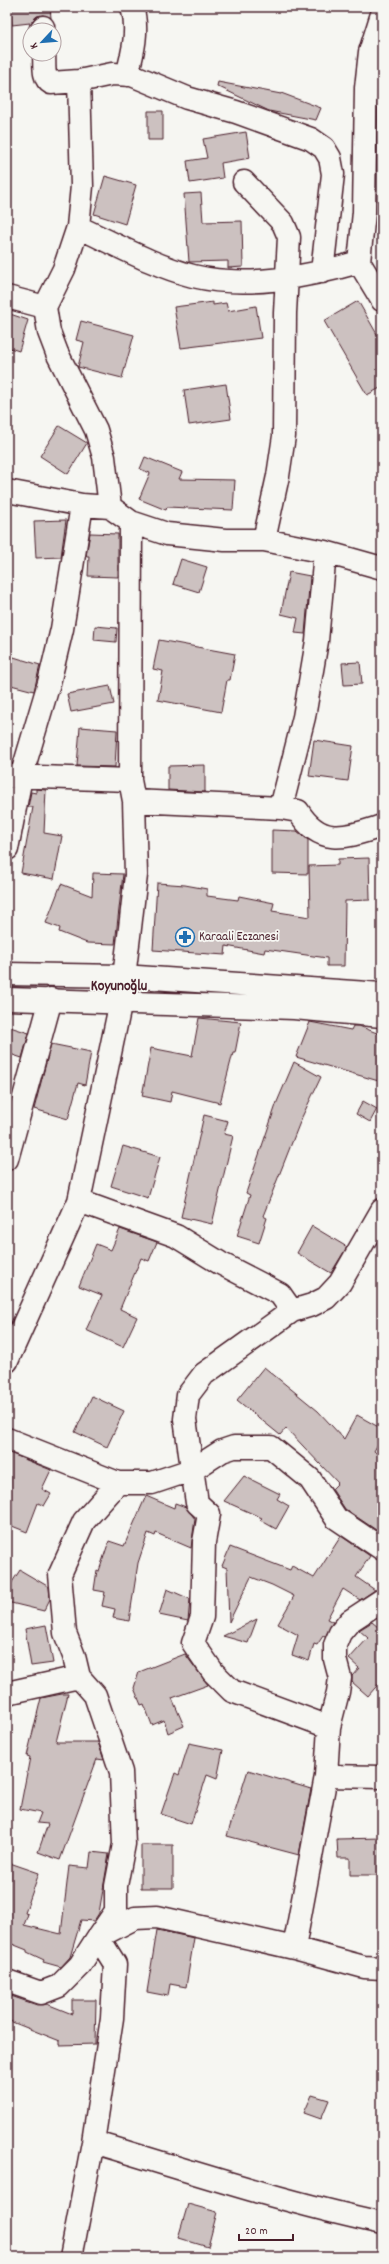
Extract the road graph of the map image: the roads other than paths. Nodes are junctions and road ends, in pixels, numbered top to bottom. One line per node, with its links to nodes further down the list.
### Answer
1 (132, 7): 5 (main road)
2 (382, 14): 3 (main road)
3 (376, 55): 9 (main road)
4 (44, 62): 6 (main road)
5 (127, 75): 6 (main road); 10 (main road)
6 (78, 81): 8 (main road)
7 (244, 182): 11 (main road)
8 (78, 227): 11 (main road); 14 (main road)
9 (359, 262): 10 (main road); 13 (main road)
10 (322, 272): 11 (main road)
11 (288, 278): 19 (main road)
12 (7, 297): 14 (main road)
13 (382, 300)
14 (45, 307): 17 (main road)
15 (7, 491): 16 (main road)
16 (82, 505): 17 (main road); 22 (main road)
17 (110, 507): 18 (main road)
18 (130, 522): 19 (main road); 23 (main road)
19 (264, 540): 20 (main road)
20 (325, 552): 21 (main road); 25 (main road)
21 (382, 568)
22 (14, 776): 23 (main road); 27 (main road)
23 (130, 780): 24 (main road)
24 (134, 801): 25 (main road); 29 (main road)
25 (281, 808): 26 (main road)
26 (382, 826)
27 (7, 849)
28 (7, 974): 29 (main road)
29 (123, 976): 30 (main road); 33 (main road)
30 (382, 994)
31 (7, 998): 32 (main road)
32 (51, 999): 33 (main road); 35 (main road)
33 (121, 1001): 34 (main road); 36 (main road)
34 (382, 1016)
35 (7, 1159)
36 (79, 1201): 38 (main road); 39 (main road)
37 (382, 1210): 38 (main road)
38 (292, 1310): 41 (main road)
39 (7, 1361)
40 (7, 1439): 42 (main road)
41 (194, 1469): 42 (main road); 43 (main road); 47 (main road)
42 (118, 1484): 45 (main road)
43 (382, 1549)
44 (382, 1600): 47 (main road)
45 (79, 1677): 46 (main road); 50 (main road)
46 (7, 1693)
47 (329, 1727): 48 (main road)
48 (326, 1776): 49 (main road); 51 (main road)
49 (382, 1777)
50 (98, 1937): 51 (main road); 53 (main road); 54 (main road)
51 (294, 1948): 52 (main road)
52 (382, 1968)
53 (7, 1982)
54 (93, 2142): 55 (main road); 56 (main road)
55 (382, 2223)
56 (71, 2257)

